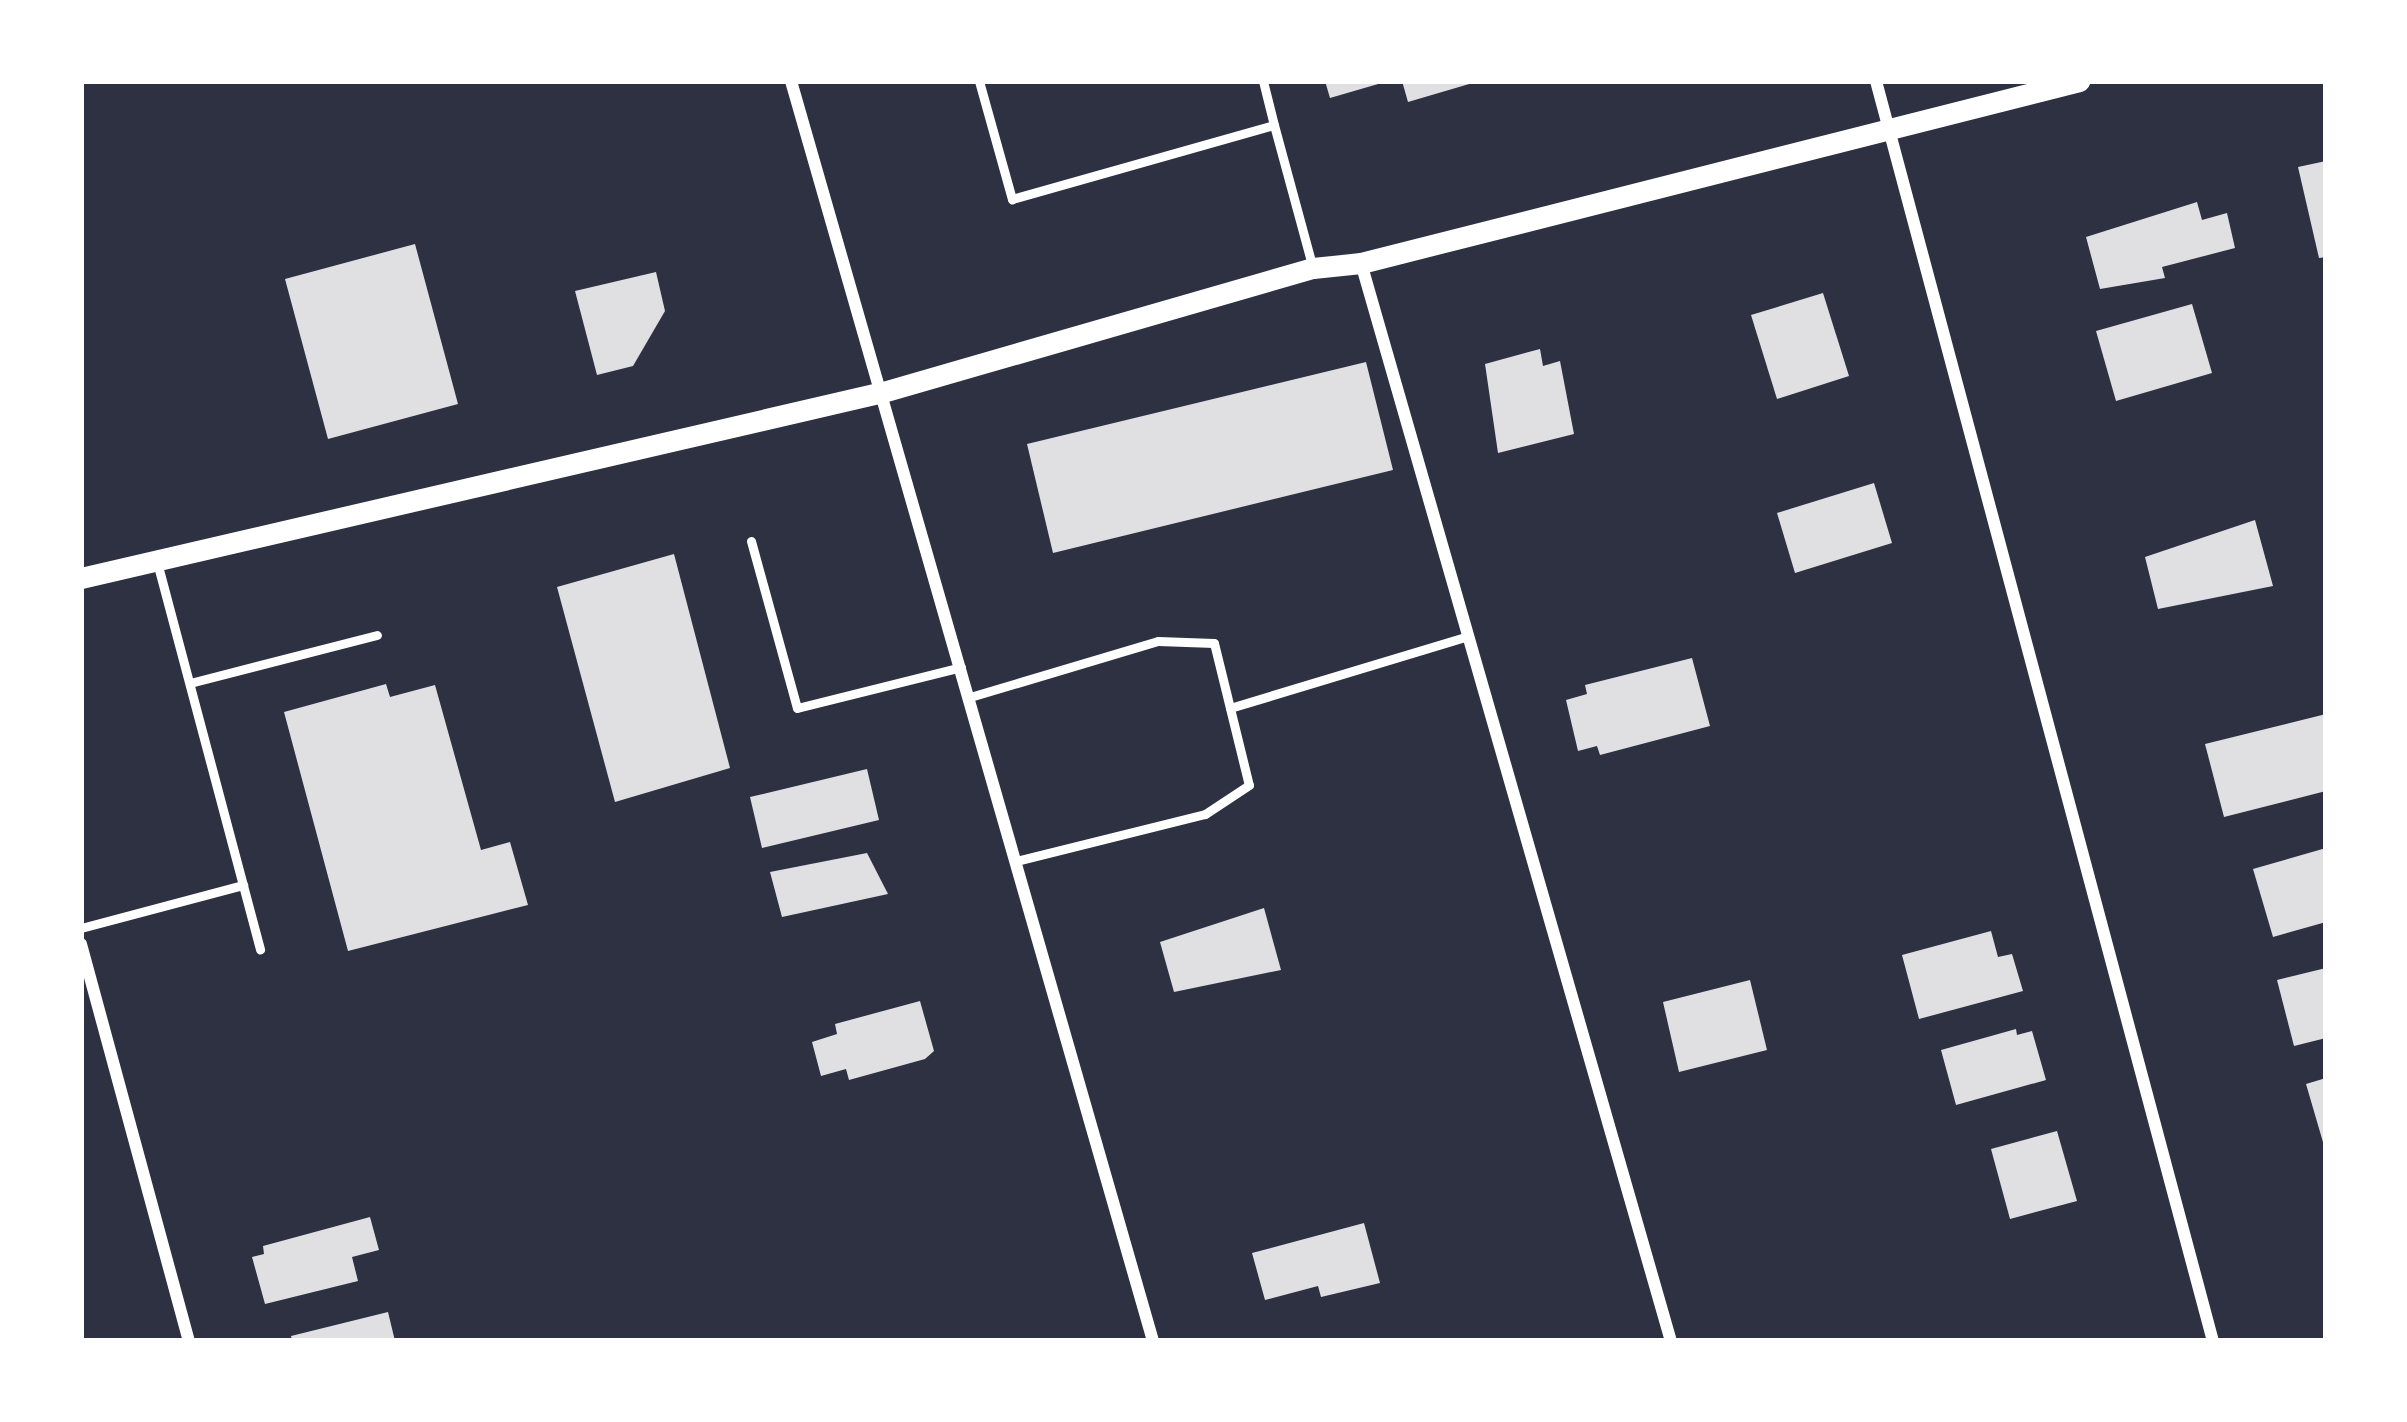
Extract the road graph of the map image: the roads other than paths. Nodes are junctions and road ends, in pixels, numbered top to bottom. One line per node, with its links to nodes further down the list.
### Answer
1 (791, 81): 10 (street)
2 (979, 81): 6 (lane)
3 (1262, 81): 6 (lane)
4 (1876, 81): 7 (street)
5 (2079, 81): 7 (street)
6 (1274, 125): 9 (lane)
7 (1889, 128): 8 (street); 28 (street)
8 (1361, 262): 9 (street); 15 (street)
9 (1312, 268): 10 (street)
10 (883, 392): 12 (street); 16 (street)
11 (751, 541): 16 (lane)
12 (158, 562): 13 (street); 17 (lane)
13 (81, 578)
14 (377, 634): 17 (lane)
15 (1468, 636): 19 (lane); 27 (street)
16 (961, 667): 18 (street)
17 (190, 683): 21 (lane)
18 (970, 697): 19 (lane); 20 (street)
19 (1230, 708): 20 (lane)
20 (1016, 861): 26 (street)
21 (243, 885): 22 (lane); 24 (lane)
22 (81, 928)
23 (81, 944): 25 (street)
24 (260, 950)
25 (189, 1341)
26 (1153, 1341)
27 (1671, 1341)
28 (2213, 1341)

